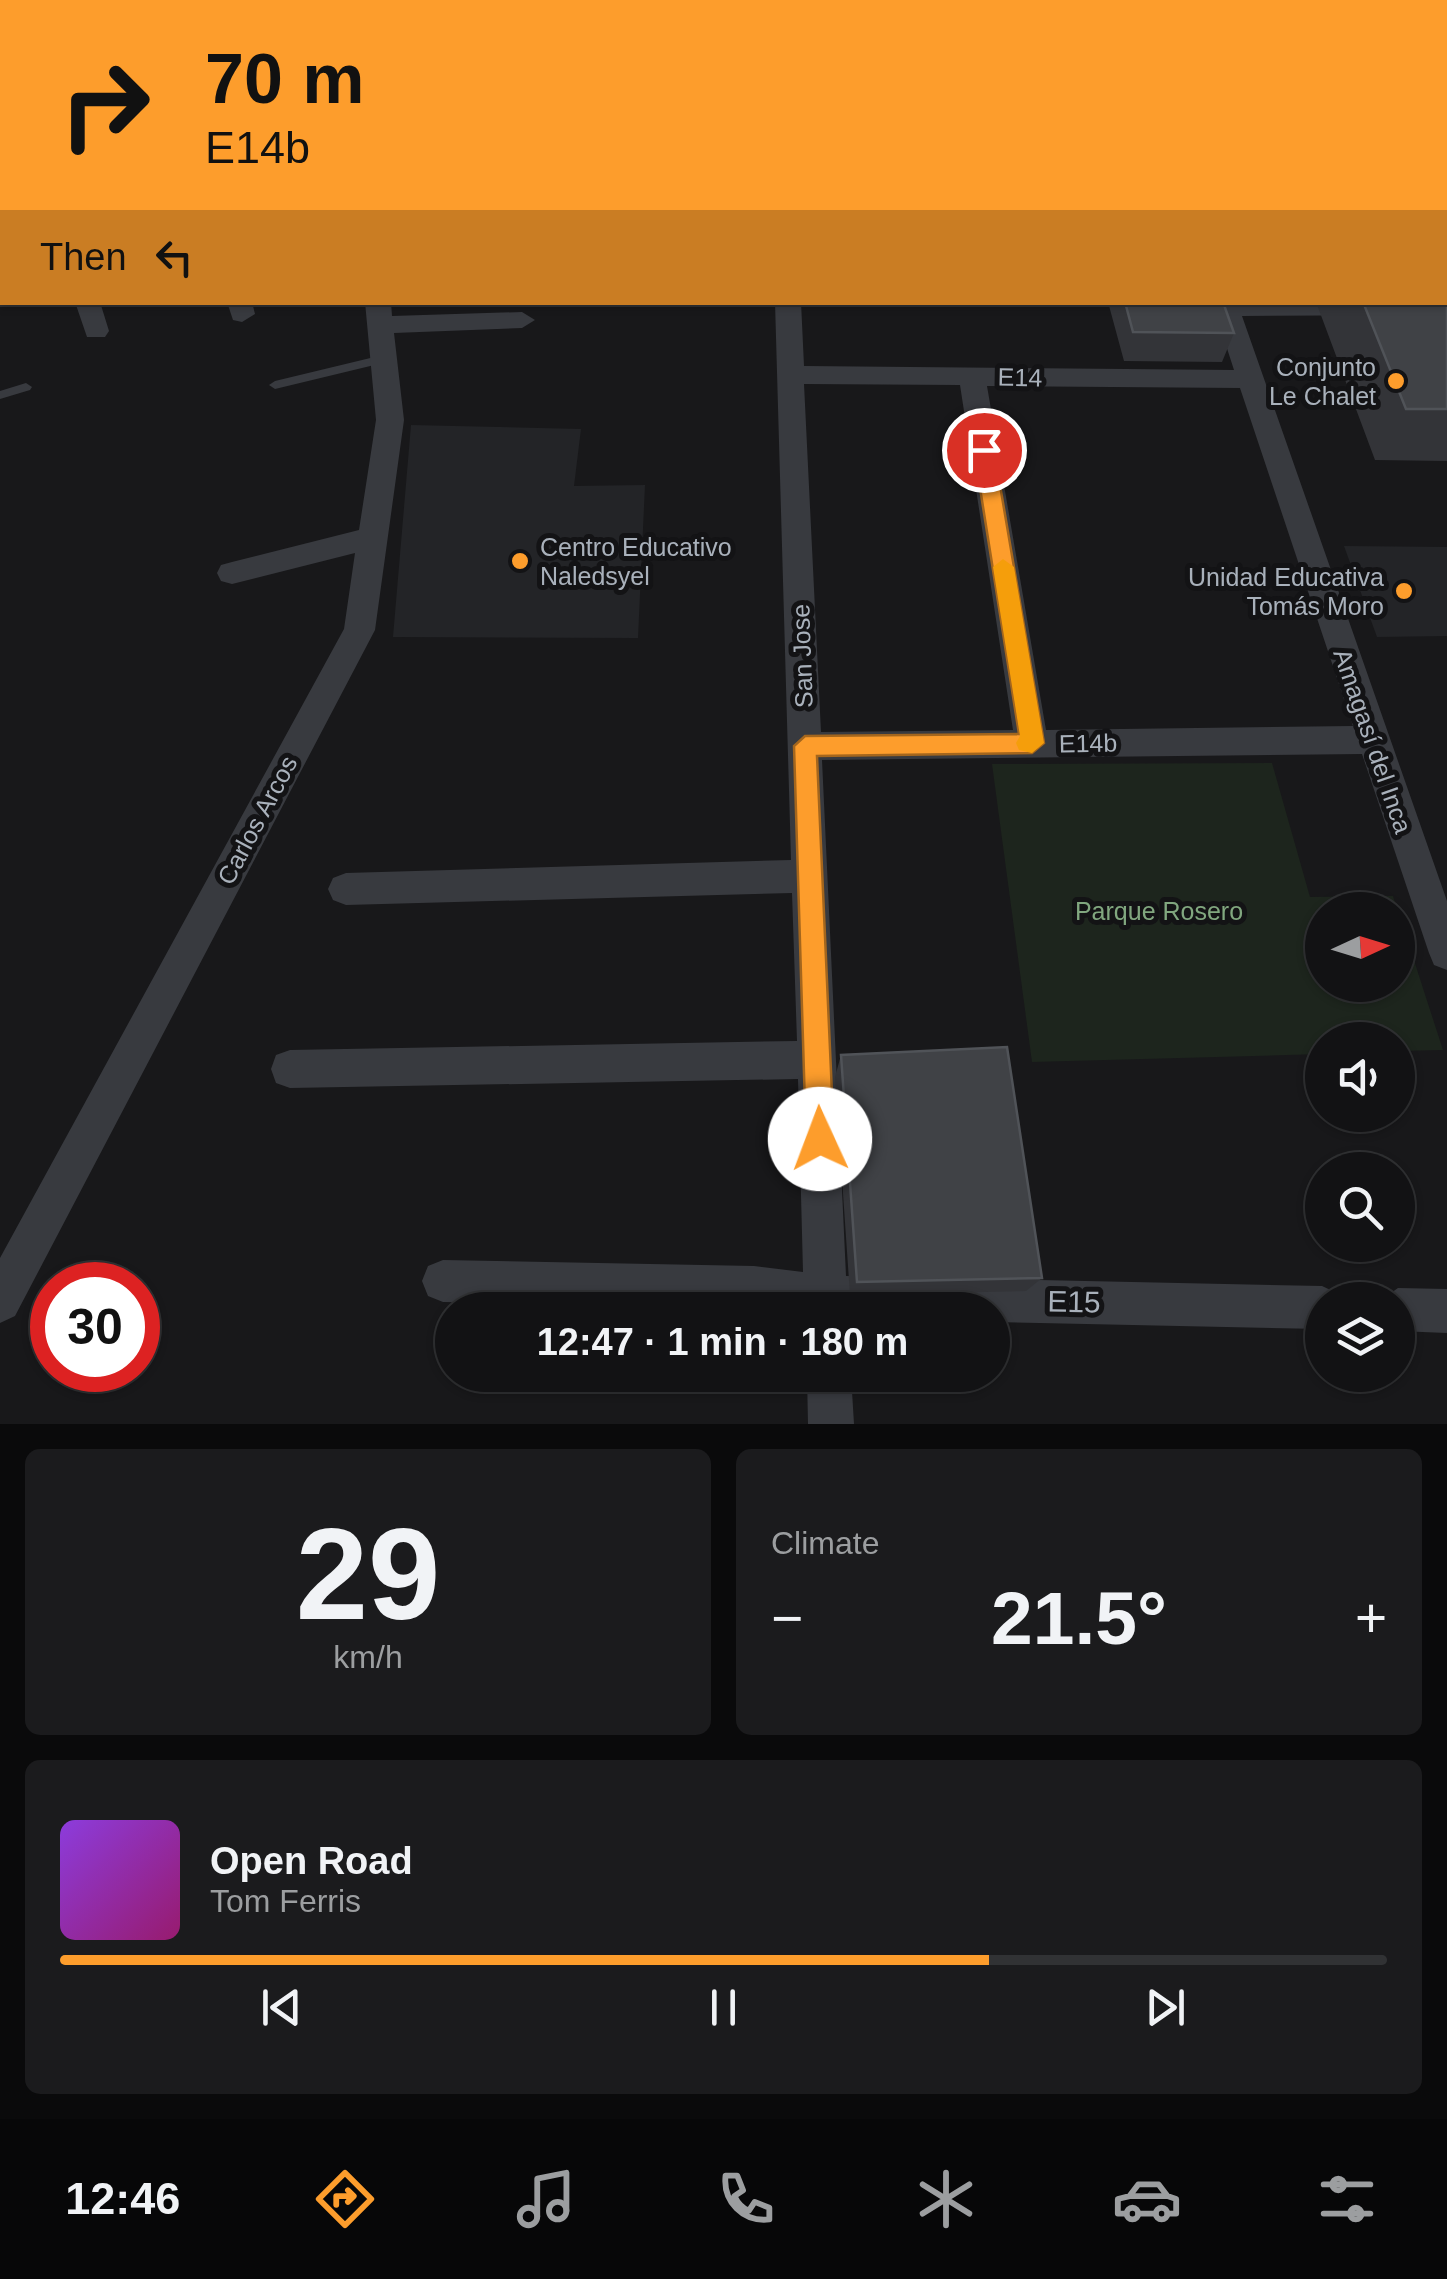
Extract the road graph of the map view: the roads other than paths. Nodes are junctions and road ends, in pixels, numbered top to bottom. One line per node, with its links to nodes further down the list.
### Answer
1 (89, 305): 8 (street)
2 (788, 305): 10 (street, San Jose)
3 (1224, 305): 4 (street); 12 (street, Amagasí del Inca)
4 (1326, 307): 5 (street); 9 (street)
5 (1444, 312)
6 (522, 320): 7 (street)
7 (382, 328): 13 (lane); 16 (street, Carlos Arcos)
8 (96, 331)
9 (1342, 344)
10 (791, 376): 11 (street, E14); 20 (street, San Jose)
11 (972, 376): 12 (street, E14); 19 (street)
12 (1250, 379): 18 (street, Amagasí del Inca)
13 (275, 385)
14 (26, 387): 15 (lane)
15 (0, 394)
16 (370, 539): 17 (street); 29 (street, Carlos Arcos)
17 (232, 573)
18 (1372, 740): 19 (street, E14b); 23 (street, Amagasí del Inca)
19 (1032, 743): 20 (street, E14b)
20 (805, 746): 21 (street, San Jose)
21 (810, 876): 22 (street); 24 (street, San Jose)
22 (346, 888)
23 (1447, 953)
24 (817, 1060): 25 (street); 28 (street, San Jose)
25 (290, 1069)
26 (443, 1281): 27 (street, E15)
27 (778, 1292)
28 (826, 1292)
29 (0, 1301)
30 (1010, 1305): 31 (street, E15)
31 (1305, 1308)
32 (1415, 1310): 33 (street)
33 (1447, 1311)
34 (830, 1392): 35 (street)
35 (831, 1424)

